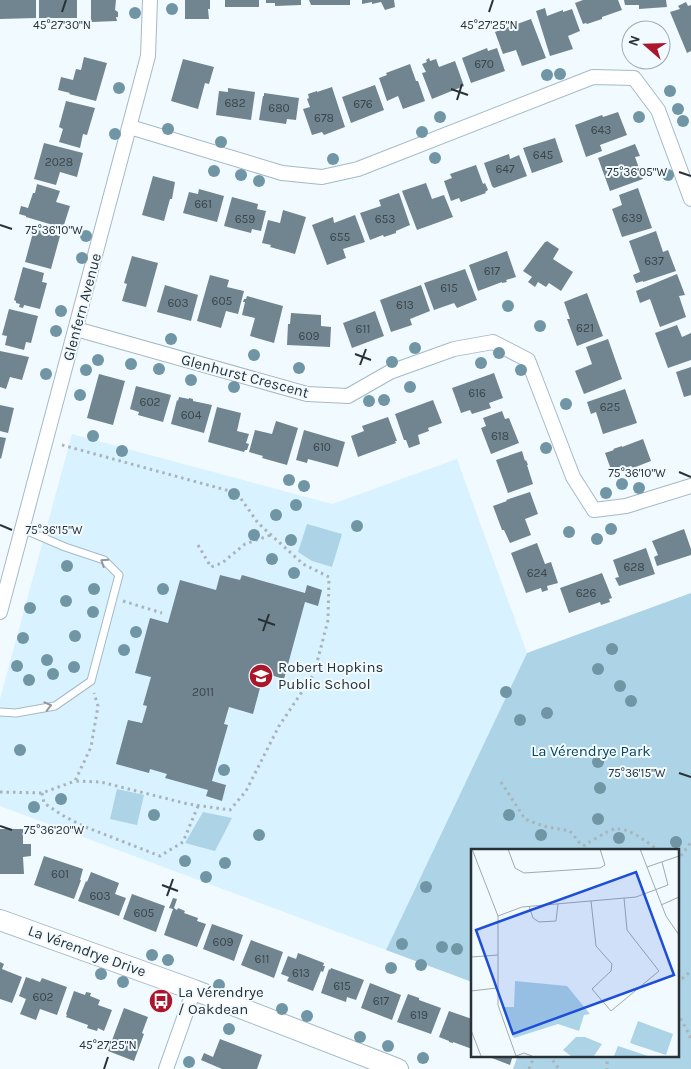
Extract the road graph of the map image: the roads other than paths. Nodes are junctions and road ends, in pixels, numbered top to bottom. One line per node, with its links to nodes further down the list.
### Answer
1 (150, 0): 2 (street, Glenfern Avenue)
2 (130, 127): 3 (street); 4 (street, Glenfern Avenue)
3 (691, 199)
4 (76, 329): 5 (street, Glenhurst Crescent); 6 (street, Glenfern Avenue)
5 (691, 486)
6 (23, 529): 7 (street, Glenfern Avenue); 8 (lane, one-way to 6)
7 (0, 612)
8 (0, 712)
9 (0, 920): 10 (street, La Vérendrye Drive)
10 (194, 990): 11 (street, La Vérendrye Drive); 12 (street)
11 (390, 1068)
12 (166, 1069)

